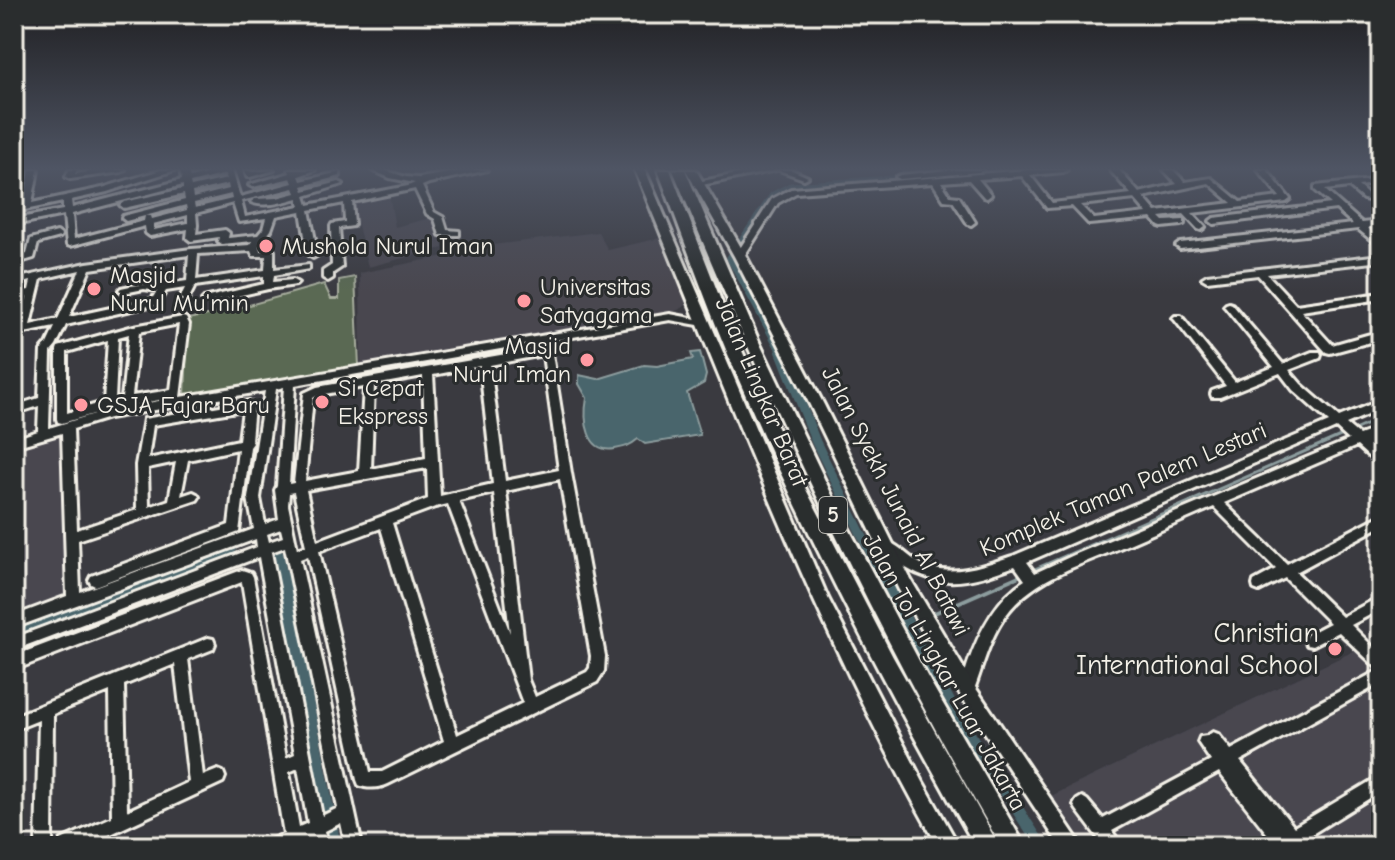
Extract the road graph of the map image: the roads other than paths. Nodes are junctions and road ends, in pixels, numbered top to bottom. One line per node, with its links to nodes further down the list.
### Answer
1 (31, 210): 31 (street)
2 (78, 210): 25 (street)
3 (125, 210): 36 (street)
4 (143, 210): 26 (street)
5 (155, 210): 26 (street)
6 (155, 210): 26 (street)
7 (191, 210): 38 (street)
8 (238, 210): 27 (street)
9 (290, 210): 27 (street)
10 (306, 210): 51 (street)
11 (348, 210): 59 (street)
12 (430, 210): 41 (street)
13 (657, 210): 72 (main road, Jalan Lingkar Barat)
14 (680, 210): 184 (highway, Jalan Tol Lingkar Luar Jakarta / 5)
15 (695, 210): 185 (highway, Jalan Tol Lingkar Luar Jakarta / 5)
16 (713, 210): 50 (main road, Jalan Syekh Junaid Al Batawi)
17 (769, 210): 50 (street)
18 (963, 210): 34 (street)
19 (1081, 210): 28 (street)
20 (1150, 210): 28 (street)
21 (1194, 210): 24 (street)
22 (1302, 210): 29 (street)
23 (1343, 210): 39 (street)
24 (1186, 211): 28 (street); 40 (street)
25 (68, 212): 31 (street); 36 (street)
26 (147, 212): 36 (street); 38 (street)
27 (272, 214): 46 (street)
28 (1153, 214): 35 (street)
29 (1269, 214): 30 (street); 42 (street)
30 (1241, 218): 33 (street); 44 (street)
31 (33, 220): 32 (street)
32 (14, 221)
33 (1214, 221)
34 (971, 222)
35 (1181, 222)
36 (126, 224): 45 (street)
37 (1381, 224): 39 (street)
38 (193, 225): 46 (street)
39 (1360, 226): 42 (street); 47 (street)
40 (1201, 227)
41 (456, 233)
42 (1289, 234): 44 (street)
43 (57, 235): 53 (street)
44 (1260, 237): 48 (street)
45 (128, 240)
46 (258, 243): 49 (street); 57 (street)
47 (1381, 245)
48 (1180, 246)
49 (194, 252): 54 (street); 63 (street)
50 (738, 253): 131 (main road, Jalan Syekh Junaid Al Batawi)
51 (313, 255)
52 (1381, 258): 56 (street)
53 (14, 261)
54 (87, 266): 58 (street); 79 (street)
55 (306, 267): 57 (street)
56 (1260, 272): 60 (street); 74 (street)
57 (268, 273): 63 (street); 64 (street)
58 (37, 276): 61 (street); 67 (street)
59 (328, 278)
60 (1207, 278)
61 (14, 282)
62 (293, 283): 64 (street)
63 (191, 285): 65 (street); 70 (street)
64 (268, 286): 71 (street)
65 (163, 288): 66 (street); 79 (street)
66 (124, 290)
67 (34, 292): 68 (street); 75 (street)
68 (14, 296)
69 (1381, 296): 74 (street)
70 (185, 298)
71 (207, 300)
72 (695, 301): 76 (street); 80 (main road, Jalan Lingkar Barat)
73 (1229, 306): 88 (street)
74 (1293, 309): 84 (street)
75 (29, 314): 77 (street); 82 (street)
76 (670, 317): 80 (street); 85 (street)
77 (14, 318)
78 (1178, 318): 95 (street)
79 (62, 323): 82 (street); 98 (street)
80 (704, 323): 183 (main road, Jalan Lingkar Barat)
81 (134, 329): 83 (street); 90 (street); 97 (street)
82 (19, 332)
83 (113, 335): 91 (street); 101 (street)
84 (1381, 335)
85 (546, 345): 87 (street); 92 (street); 114 (street)
86 (1316, 355): 88 (street)
87 (485, 362): 89 (street); 116 (street)
88 (1280, 368): 95 (street); 105 (street)
89 (428, 372): 93 (street); 112 (street)
90 (130, 373): 91 (street); 100 (street)
91 (113, 377): 101 (street)
92 (290, 382): 94 (street); 118 (street)
93 (369, 383): 115 (street); 117 (street)
94 (271, 386): 97 (street); 108 (street)
95 (1232, 386): 96 (street)
96 (1216, 394)
97 (175, 398): 100 (street)
98 (43, 401): 102 (street); 106 (street)
99 (1381, 404): 105 (street, Komplek Taman Palem Lestari)
100 (126, 406): 101 (street)
101 (110, 409): 103 (street)
102 (14, 410)
103 (67, 426): 106 (street); 129 (street)
104 (1381, 431): 105 (street, Komplek Taman Palem Lestari)
105 (1348, 432): 111 (street); 121 (street, Komplek Taman Palem Lestari); 136 (street, Komplek Taman Palem Lestari)
106 (43, 433): 107 (street)
107 (14, 443)
108 (261, 444): 109 (street); 128 (street)
109 (240, 446): 110 (street); 113 (street); 133 (street)
110 (183, 457): 113 (street); 123 (street)
111 (1381, 461)
112 (432, 462): 115 (street); 122 (street)
113 (142, 465): 124 (street)
114 (565, 473): 116 (street); 160 (street)
115 (365, 474): 117 (street)
116 (501, 486): 120 (street); 156 (street)
117 (299, 487): 118 (street); 132 (street)
118 (281, 490): 127 (street)
119 (193, 497): 123 (street)
120 (451, 497): 122 (street); 156 (street)
121 (1215, 501): 136 (street, Komplek Taman Palem Lestari); 137 (street)
122 (434, 502): 125 (street)
123 (174, 503): 124 (street)
124 (143, 514): 129 (street)
125 (385, 520): 132 (street); 164 (street)
126 (1381, 520): 137 (street)
127 (286, 522): 128 (street); 130 (street)
128 (259, 532): 133 (street); 134 (street)
129 (72, 537): 142 (street)
130 (289, 540): 134 (street); 135 (street)
131 (884, 543): 136 (street, Komplek Taman Palem Lestari); 159 (main road, Jalan Syekh Junaid Al Batawi)
132 (313, 548): 135 (street); 164 (street)
133 (195, 550): 139 (street); 142 (street)
134 (263, 550): 138 (street); 143 (street)
135 (293, 556): 172 (street)
136 (1026, 571): 159 (street, Komplek Taman Palem Lestari)
137 (1285, 572): 140 (street); 147 (street)
138 (202, 573): 141 (street); 149 (street)
139 (95, 580)
140 (1259, 585)
141 (205, 590): 145 (street); 152 (street)
142 (74, 600): 146 (street)
143 (272, 601): 145 (street); 155 (street)
144 (1381, 602): 147 (street)
145 (253, 608): 158 (street)
146 (14, 622)
147 (1340, 626): 148 (street); 153 (street)
148 (1312, 640)
149 (14, 644)
150 (208, 644): 151 (street)
151 (181, 655): 157 (street); 170 (street)
152 (14, 663)
153 (1381, 664)
154 (1381, 676): 166 (street)
155 (287, 678): 158 (street); 165 (street)
156 (522, 679): 160 (street)
157 (117, 681): 161 (street); 173 (street)
158 (266, 687): 167 (street)
159 (967, 690): 186 (main road, Jalan Syekh Junaid Al Batawi)
160 (532, 707): 164 (street)
161 (46, 710): 162 (street); 178 (street)
162 (14, 723)
163 (1209, 741): 166 (street)
164 (453, 746)
165 (303, 758): 167 (street); 174 (street)
166 (1226, 761): 175 (street); 177 (street)
167 (281, 768): 176 (street)
168 (218, 777): 170 (street)
169 (1381, 782): 177 (street)
170 (197, 786): 173 (street)
171 (1082, 805): 175 (street)
172 (343, 814): 174 (street); 182 (street)
173 (120, 822): 179 (street)
174 (319, 826): 176 (street); 181 (street)
175 (1102, 828): 187 (street)
176 (293, 838): 180 (street)
177 (1288, 843)
178 (44, 846)
179 (67, 846)
180 (276, 846)
181 (320, 846)
182 (354, 846)
183 (949, 846)
184 (988, 846)
185 (1014, 846)
186 (1072, 846)
187 (1114, 846)

